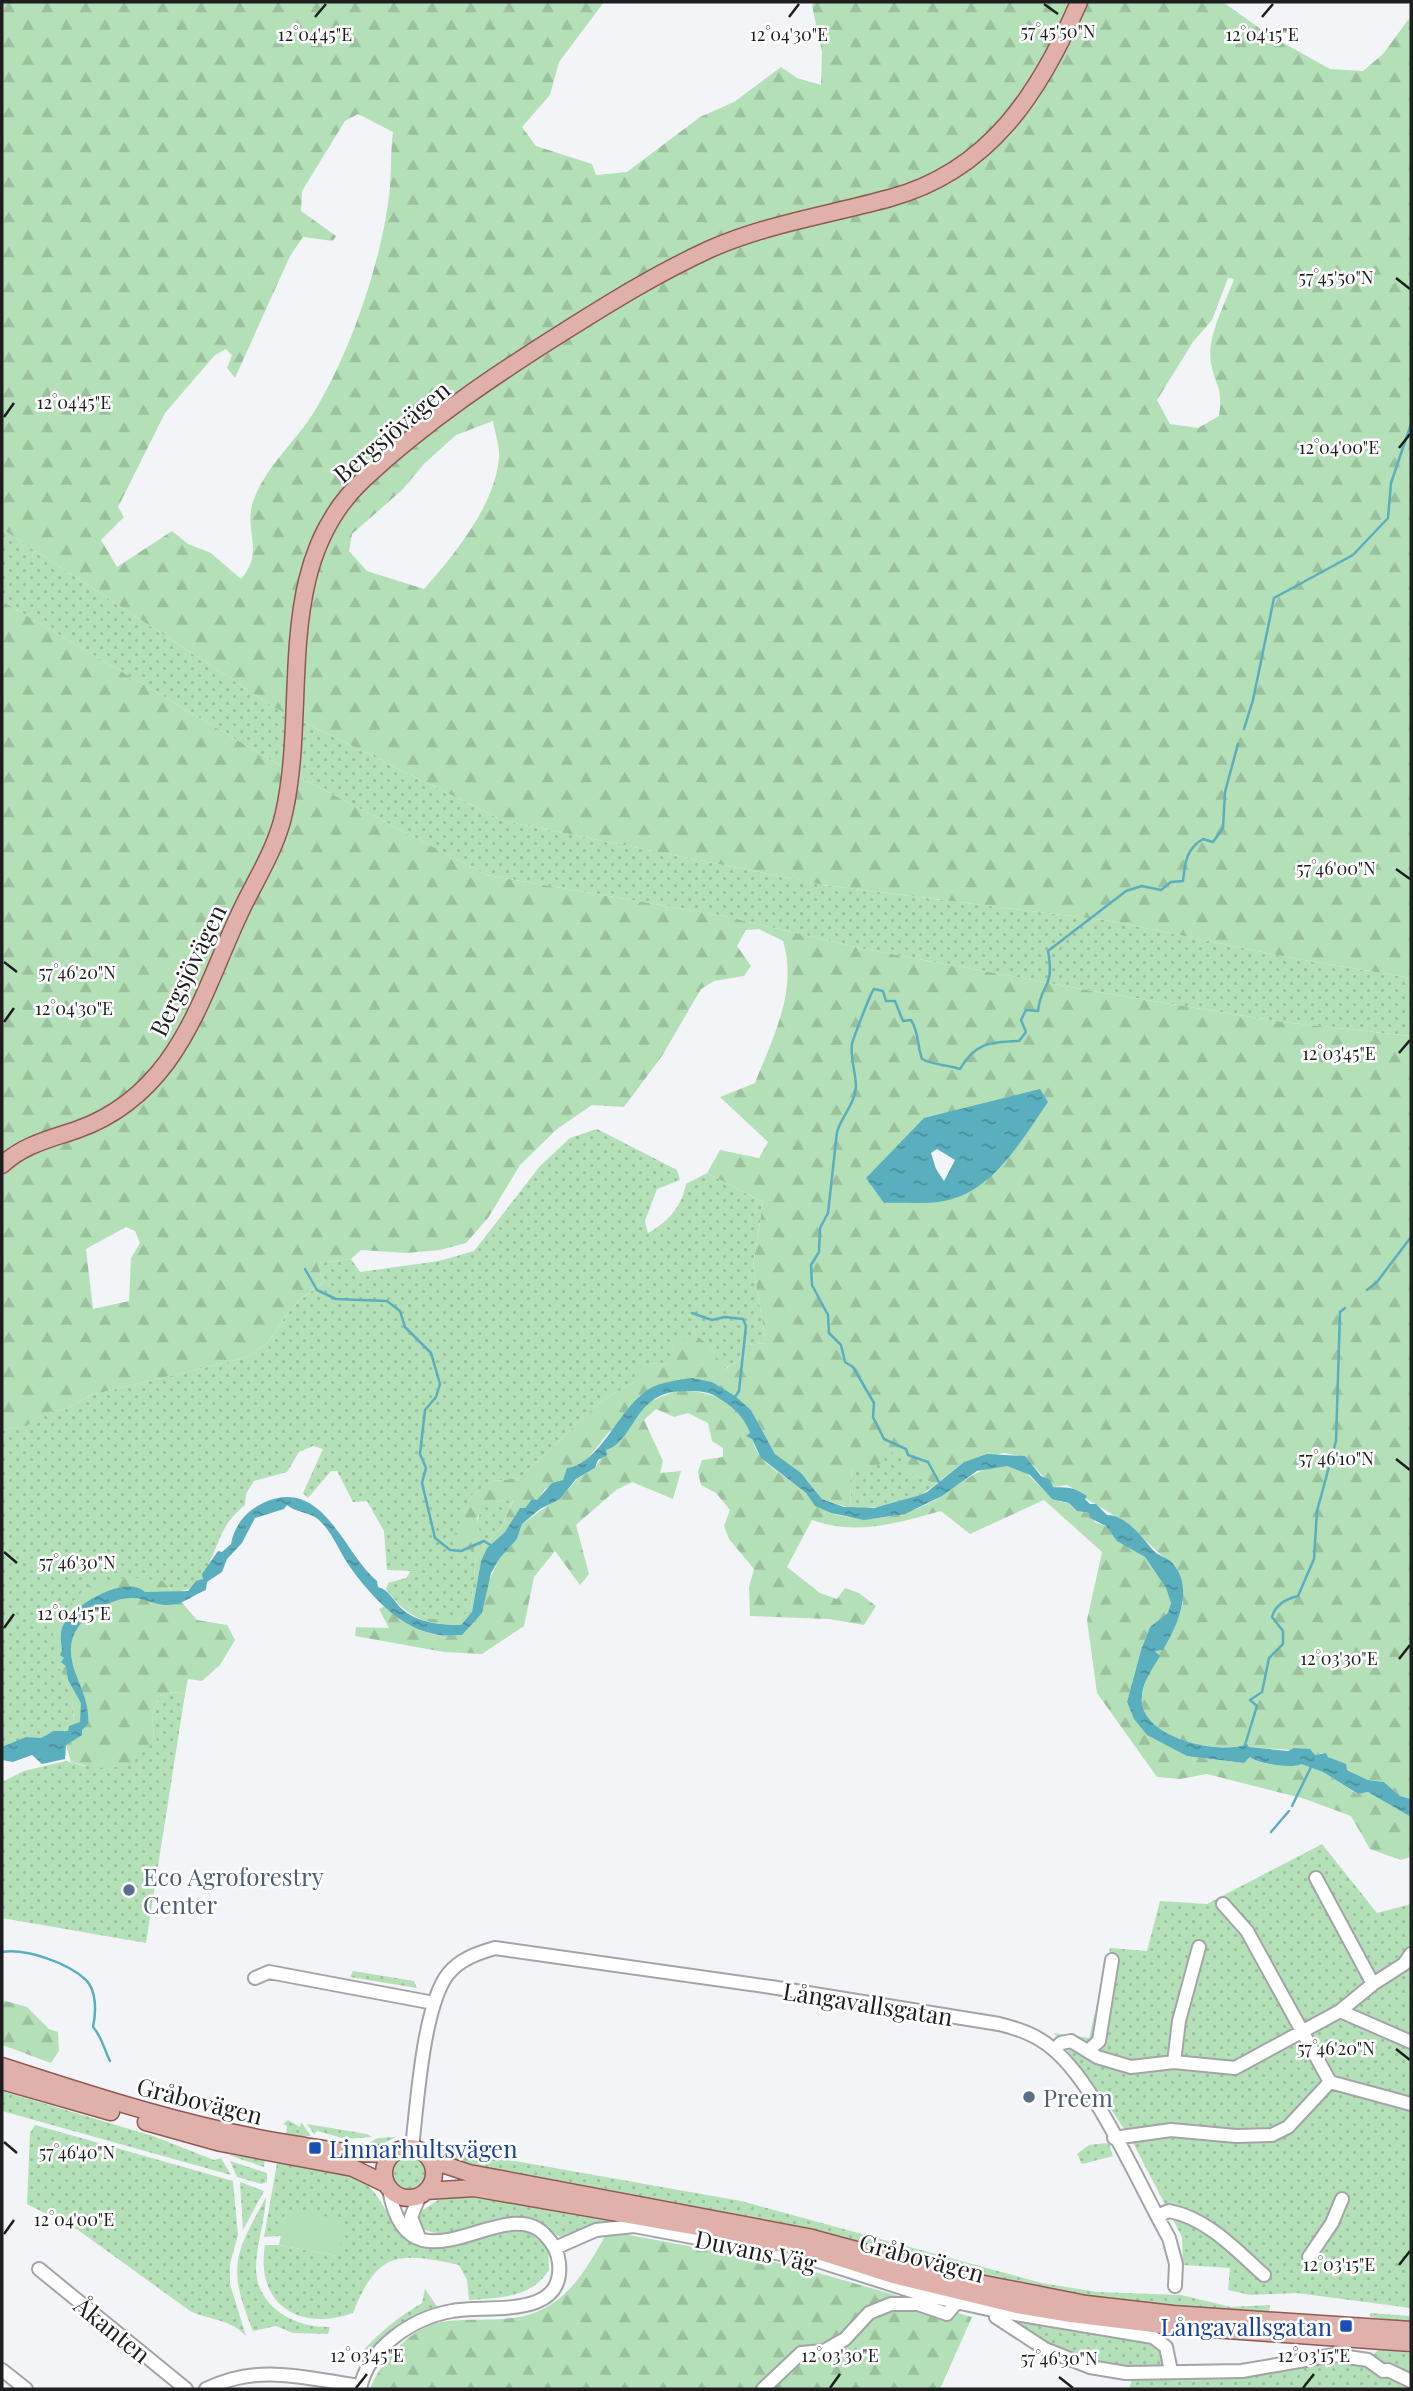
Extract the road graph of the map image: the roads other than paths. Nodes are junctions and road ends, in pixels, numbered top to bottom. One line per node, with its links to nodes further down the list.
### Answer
1 (1079, 2): 2 (main road, Bergsjövägen)
2 (2, 1165)
3 (1316, 1878): 9 (street)
4 (1223, 1905): 12 (street)
5 (1199, 1947): 16 (street)
6 (1112, 1960): 15 (street)
7 (1409, 1962): 9 (street)
8 (255, 1978): 10 (street)
9 (1373, 1984): 11 (street)
10 (434, 2003): 14 (street, Långavallsgatan); 22 (street, Långavallsgatan)
11 (1340, 2011): 12 (street); 13 (street)
12 (1302, 2032): 16 (street); 19 (street)
13 (1411, 2042)
14 (1054, 2050): 15 (street); 21 (street, Långavallsgatan)
15 (1088, 2051): 16 (street)
16 (1174, 2062)
17 (2, 2066): 23 (main road, Gråbovägen)
18 (2, 2081): 25 (main road, Gråbovägen)
19 (1330, 2082): 20 (street); 21 (street)
20 (1411, 2104)
21 (1114, 2138): 28 (street, Långavallsgatan)
22 (412, 2148): 23 (main road, Gråbovägen); 24 (main road, Gråbovägen)
23 (393, 2153): 25 (main road)
24 (430, 2160): 26 (main road); 37 (main road, Gråbovägen)
25 (388, 2186): 26 (main road, Gråbovägen); 29 (street)
26 (423, 2193): 29 (street); 38 (main road, Gråbovägen)
27 (1342, 2199): 31 (street)
28 (1157, 2216): 33 (street); 34 (street, Långavallsgatan)
29 (420, 2238): 30 (street)
30 (555, 2248): 35 (street, Duvans Väg); 42 (street)
31 (1309, 2257)
32 (39, 2269): 44 (street, Åkanten)
33 (1264, 2275)
34 (1175, 2286)
35 (957, 2302): 36 (street, Duvans Väg); 46 (street, Duvans Väg)
36 (996, 2311): 40 (street, Duvans Väg); 40 (street, Duvans Väg)
37 (1411, 2330)
38 (1411, 2343)
39 (2, 2370): 43 (street)
40 (1171, 2371): 41 (street, Duvans Väg)
41 (1411, 2381)
42 (360, 2387): 45 (street)
43 (26, 2389)
44 (186, 2389)
45 (206, 2389)
46 (763, 2389)

